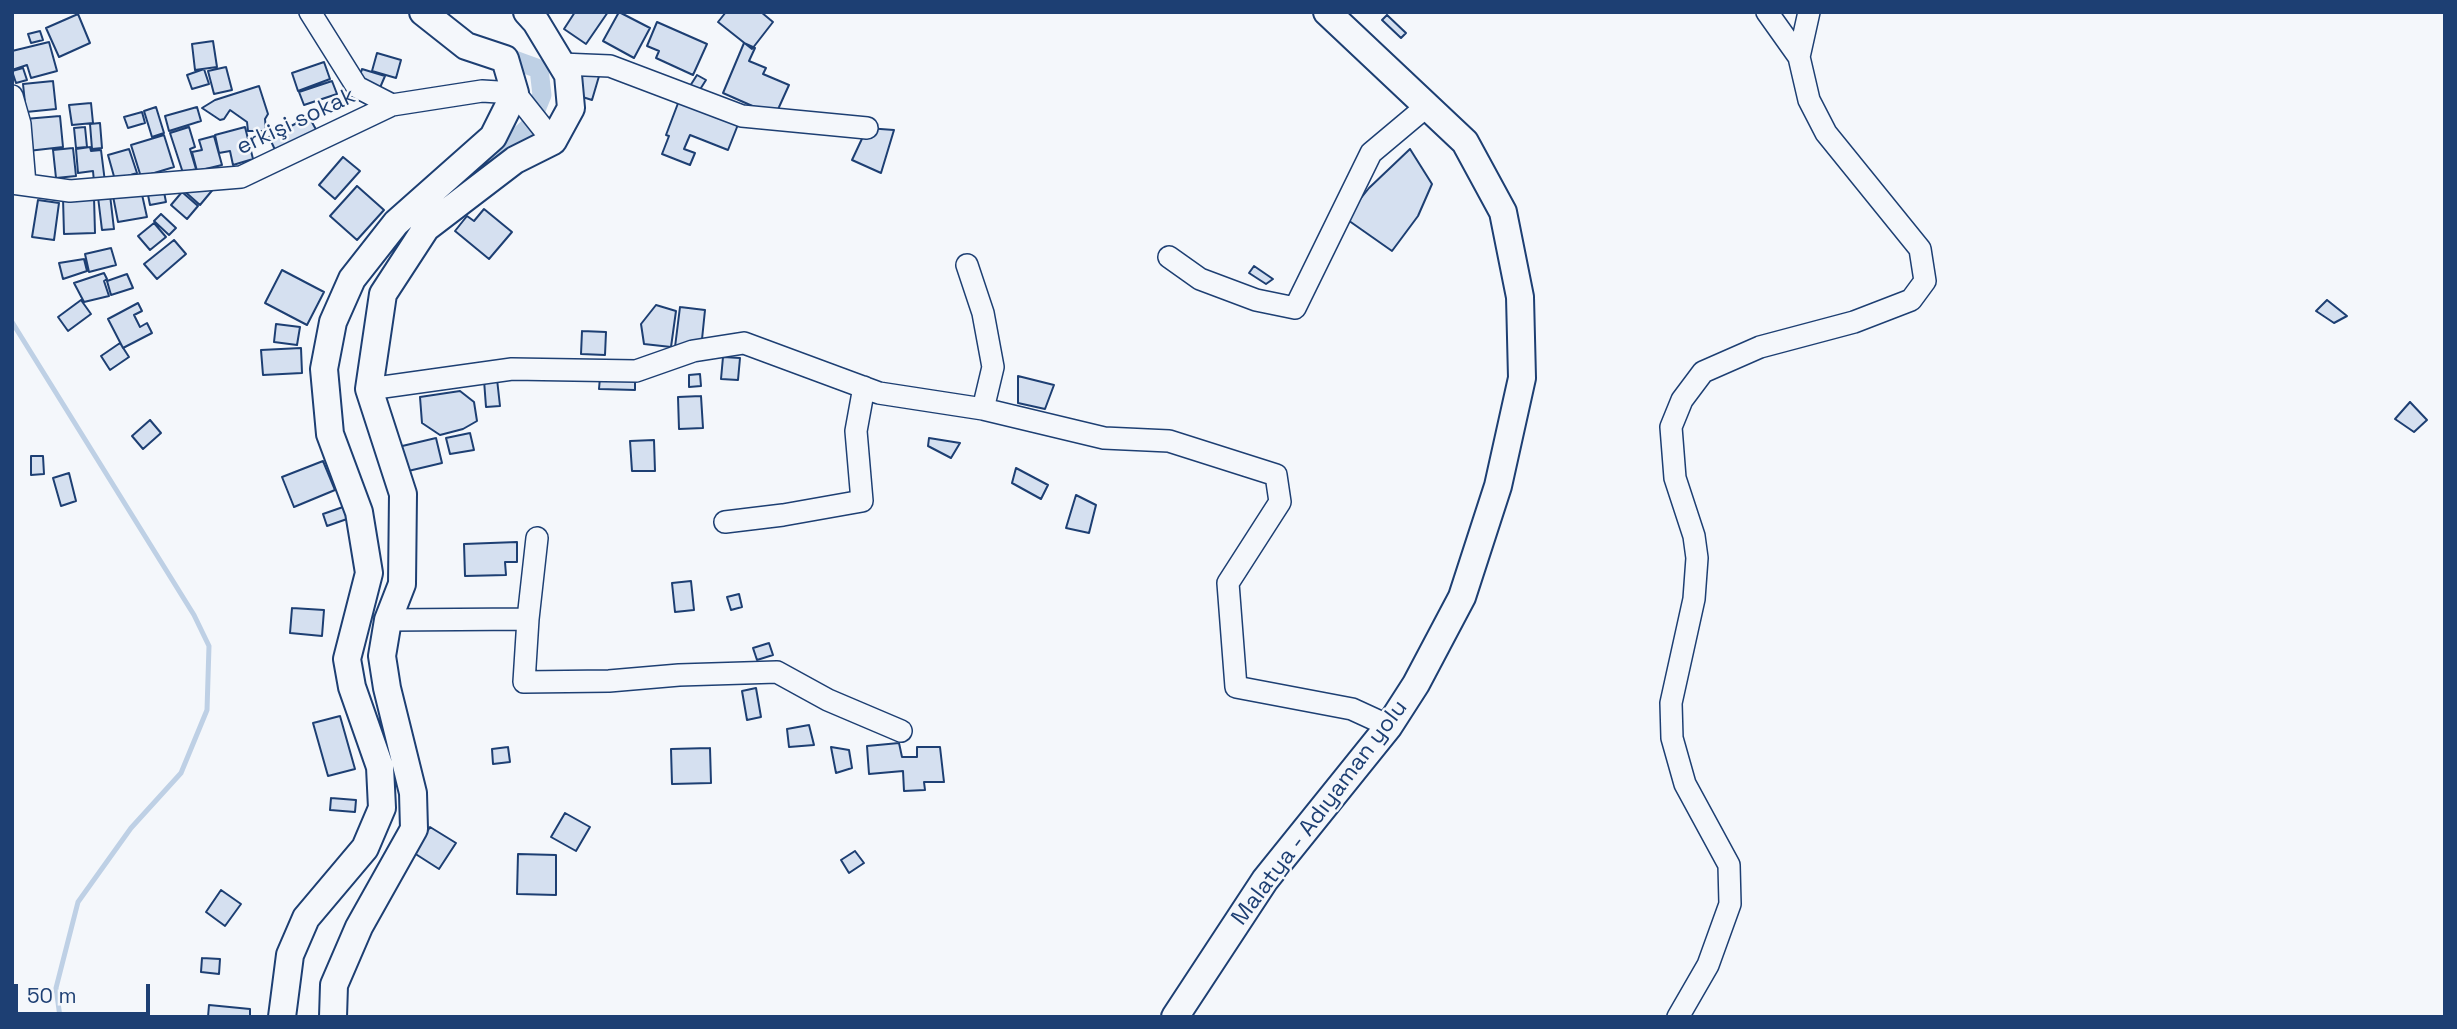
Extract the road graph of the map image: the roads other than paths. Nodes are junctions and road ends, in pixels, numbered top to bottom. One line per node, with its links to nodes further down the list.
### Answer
1 (310, 12): 11 (street)
2 (423, 12): 9 (main road)
3 (527, 12): 8 (main road)
4 (1327, 12): 12 (main road, Malatya - Adıyaman yolu)
5 (1767, 12): 7 (street)
6 (1809, 12): 7 (street)
7 (1799, 57): 30 (street)
8 (561, 64): 13 (street); 14 (main road)
9 (516, 93): 11 (street, erkişi sokak); 14 (street); 27 (main road)
10 (12, 96): 15 (street)
11 (392, 105): 15 (street, erkişi sokak)
12 (1427, 106): 16 (street); 25 (main road, Malatya - Adıyaman yolu)
13 (867, 128)
14 (553, 141): 19 (main road)
15 (19, 183)
16 (1169, 257)
17 (968, 265): 20 (street)
18 (864, 387): 19 (street); 20 (street); 21 (street)
19 (369, 389): 24 (main road)
20 (983, 409): 25 (street)
21 (724, 522)
22 (537, 538): 23 (street)
23 (528, 619): 24 (street); 26 (street)
24 (388, 620): 28 (main road)
25 (1389, 726): 29 (main road, Malatya - Adıyaman yolu)
26 (901, 731)
27 (282, 1017)
28 (333, 1017)
29 (1175, 1017)
30 (1678, 1017)

